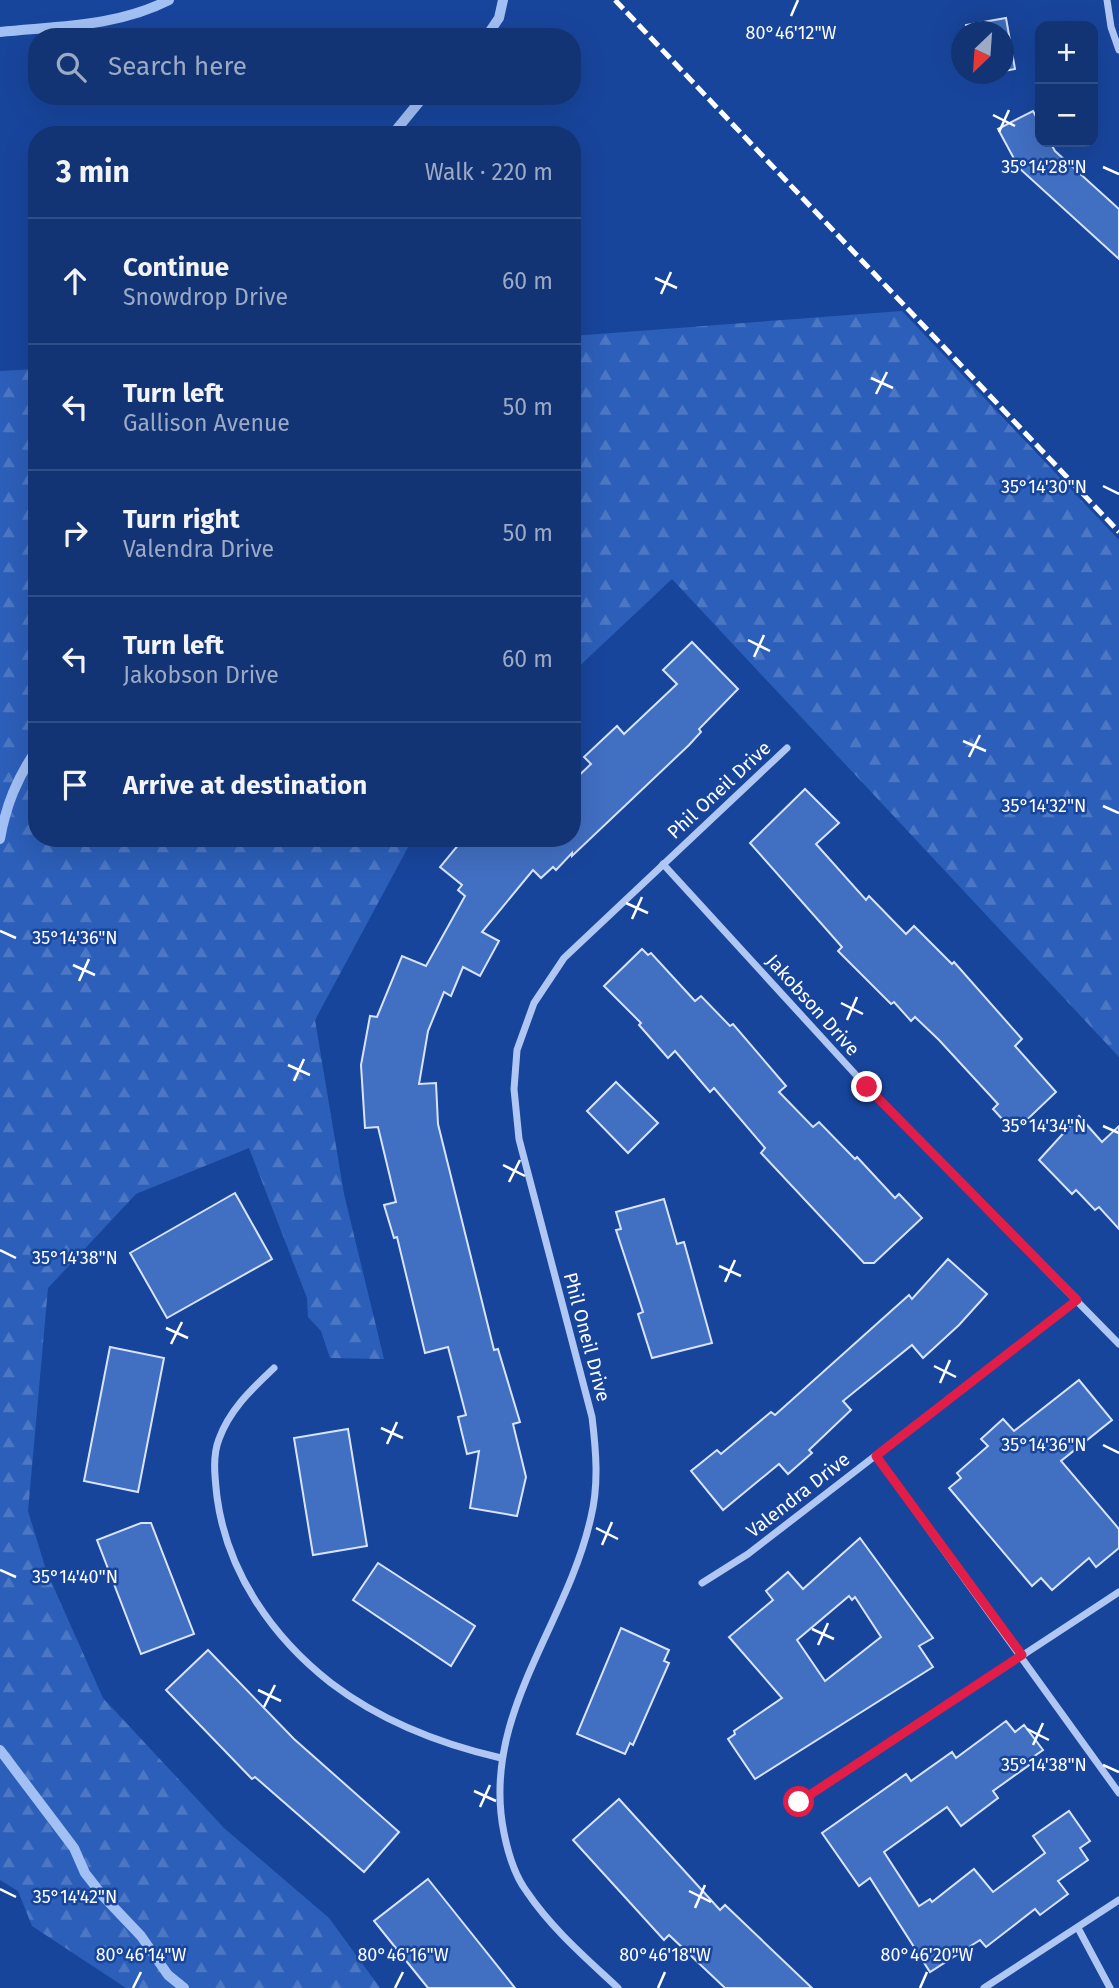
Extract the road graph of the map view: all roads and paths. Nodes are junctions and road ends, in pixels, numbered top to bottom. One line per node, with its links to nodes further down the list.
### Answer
1 (1107, 0): 2 (street)
2 (1119, 50)
3 (787, 748): 4 (street, Phil Oneil Drive)
4 (663, 864): 5 (street, Jakobson Drive); 12 (street, Phil Oneil Drive)
5 (1077, 1300): 6 (street, Jakobson Drive); 8 (street, Valendra Drive)
6 (1119, 1345)
7 (274, 1368): 12 (street)
8 (876, 1456): 9 (street, Valendra Drive); 11 (street)
9 (702, 1583)
10 (1119, 1592): 11 (street)
11 (1022, 1655): 13 (street); 14 (street)
12 (501, 1758): 17 (street, Phil Oneil Drive)
13 (1119, 1793)
14 (799, 1802)
15 (1119, 1900): 16 (street)
16 (1078, 1928): 18 (street); 19 (street)
17 (618, 1988)
18 (985, 1988)
19 (1110, 1988)

